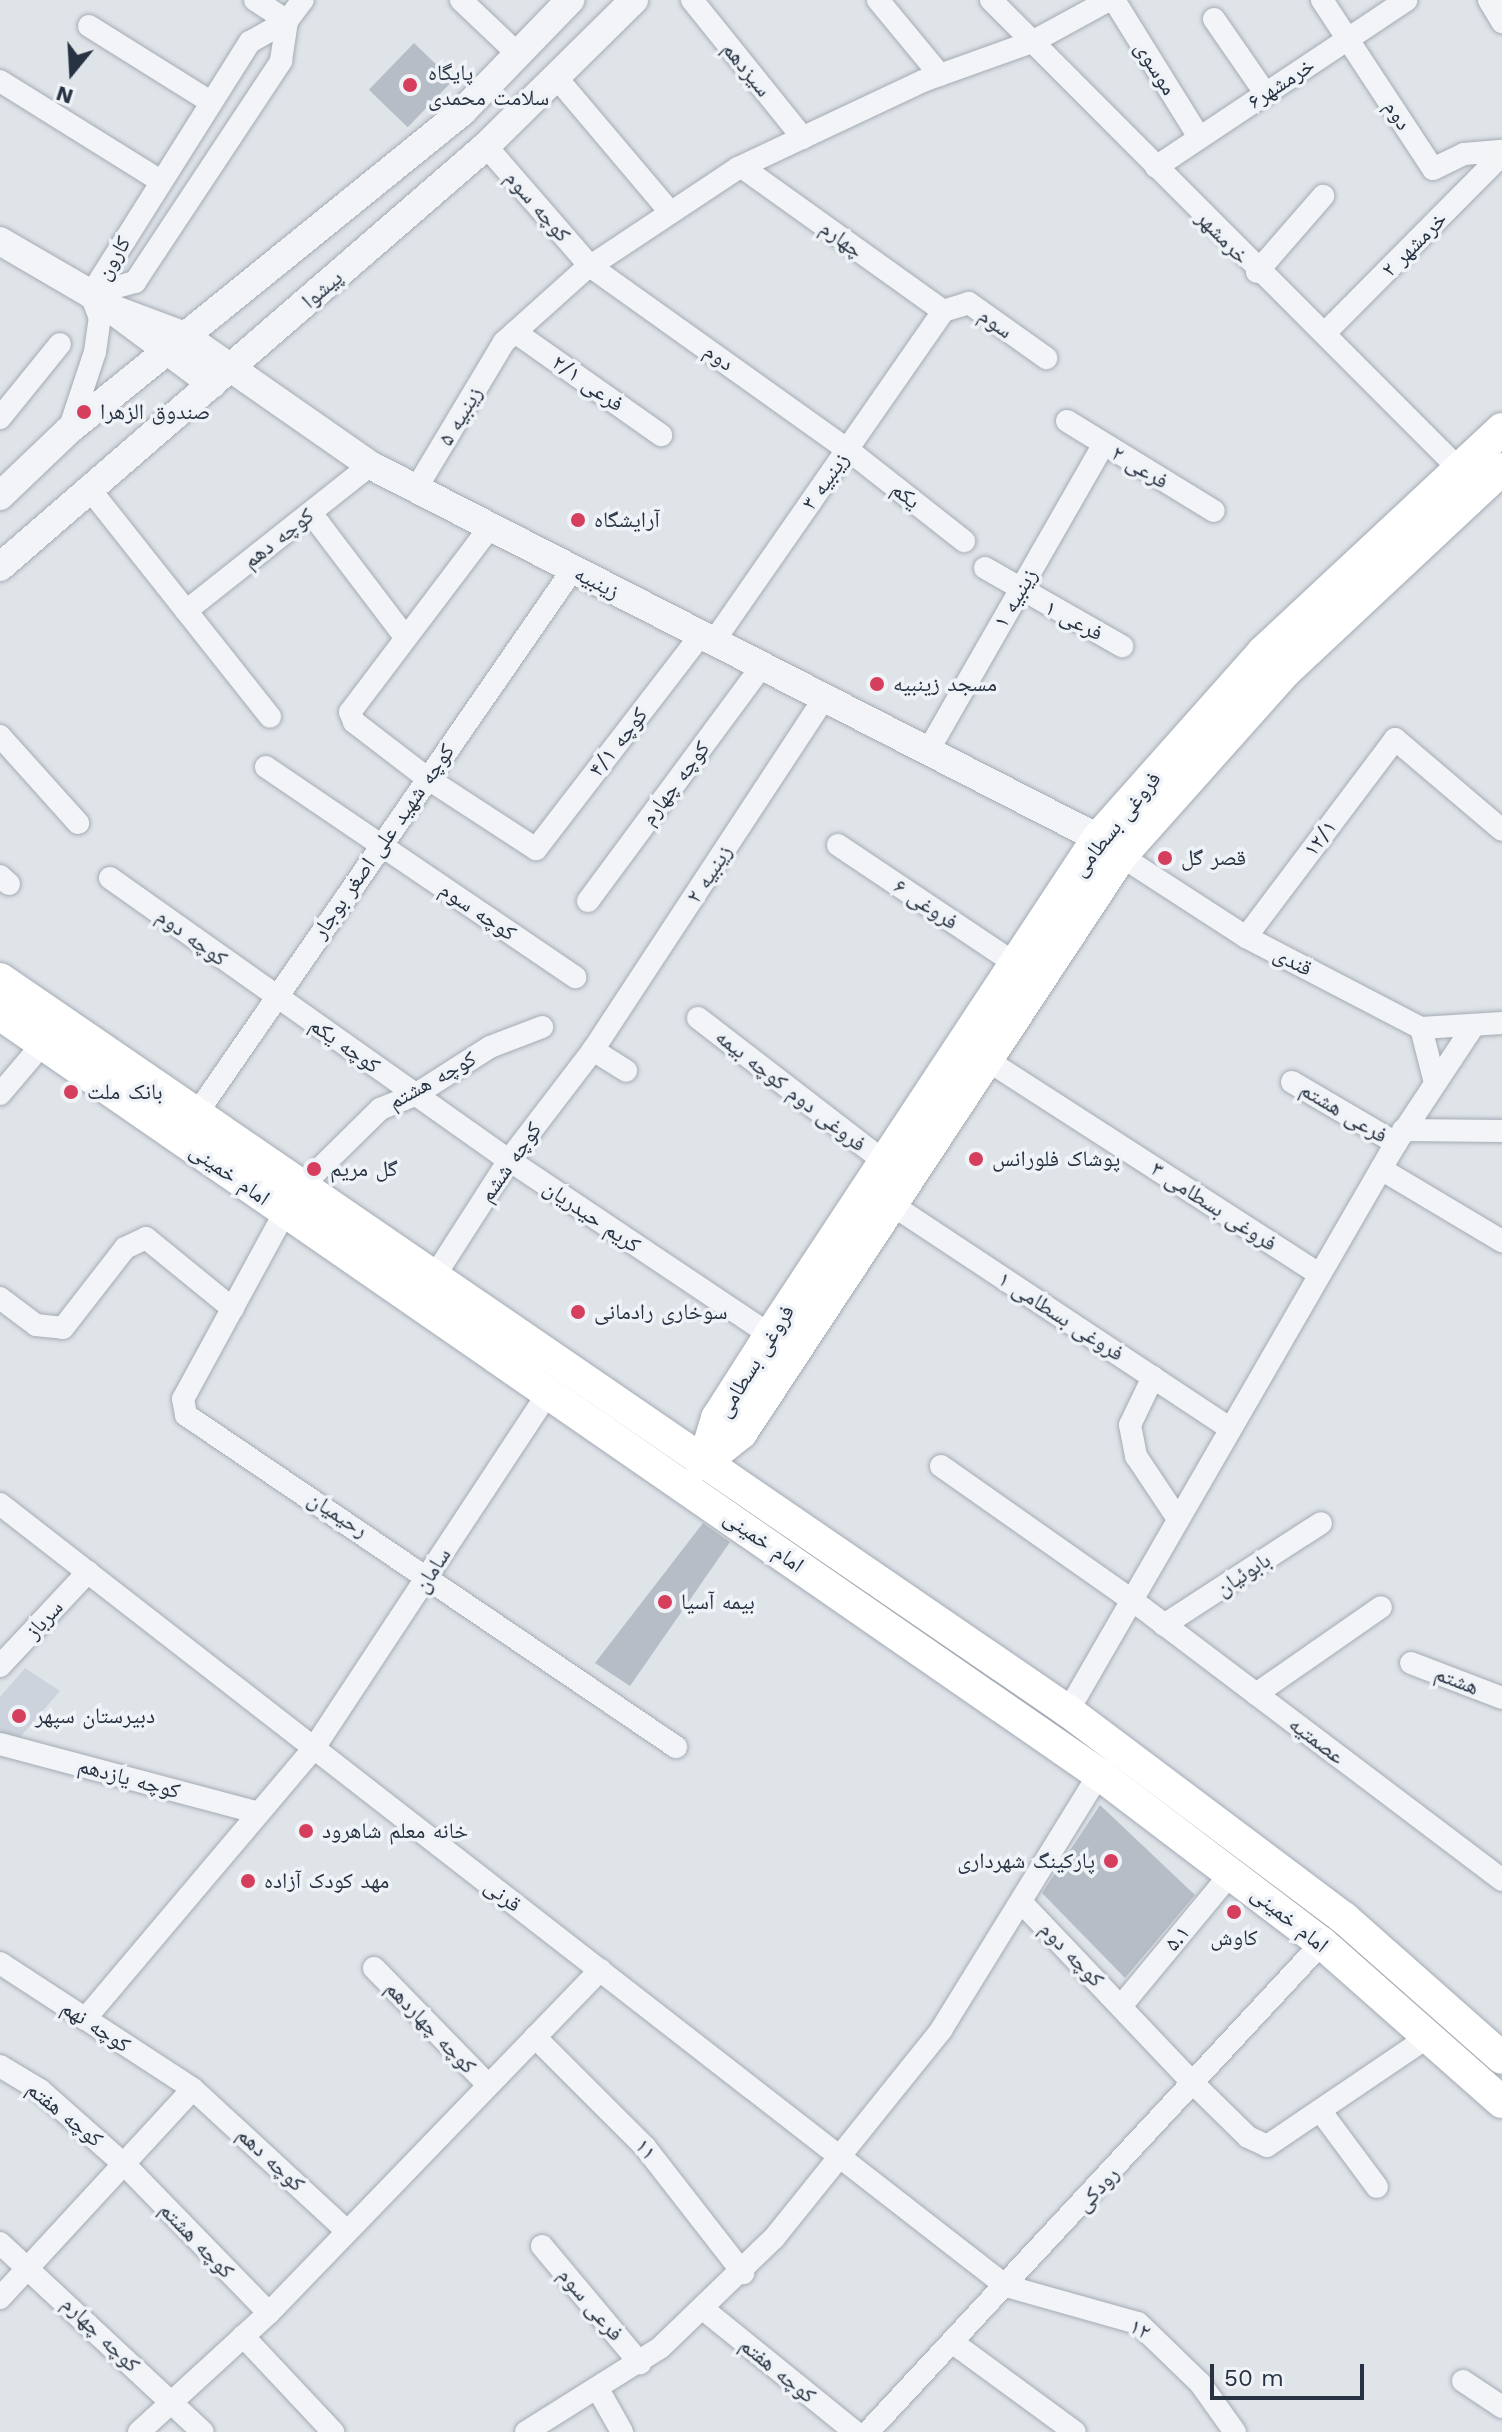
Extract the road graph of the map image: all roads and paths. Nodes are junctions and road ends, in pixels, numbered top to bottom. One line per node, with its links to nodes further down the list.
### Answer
1 (255, 0): 14 (street)
2 (303, 0): 14 (street, کارون)
3 (461, 0): 19 (street)
4 (570, 0): 19 (street)
5 (634, 0): 21 (street, پیشوا)
6 (692, 0): 26 (street, سیزدهم)
7 (878, 0): 20 (street)
8 (991, 0): 18 (street, خرمشهر)
9 (1112, 0): 18 (street, زینبیه ۵); 25 (street, موسوی)
10 (1322, 0): 17 (street, دوم)
11 (1406, 0): 17 (street, خرمشهر۶)
12 (1489, 0): 15 (street)
13 (1214, 19): 23 (street)
14 (287, 21): 24 (street, کارون); 37 (street, کارون)
15 (1502, 22)
16 (89, 26): 24 (street)
17 (1349, 38): 23 (street, خرمشهر۶); 28 (street, دوم)
18 (1032, 42): 20 (street, زینبیه ۵); 30 (street, خرمشهر)
19 (518, 54): 41 (street)
20 (940, 75): 26 (street, زینبیه ۵)
21 (556, 77): 27 (street, پیشوا); 33 (street)
22 (0, 81): 31 (street)
23 (1265, 93): 25 (street, خرمشهر۶)
24 (209, 101): 31 (street, کارون)
25 (1199, 137): 30 (street, خرمشهر۶)
26 (803, 138): 29 (street, زینبیه ۵)
27 (486, 146): 35 (street, کوچه سوم); 44 (street, پیشوا)
28 (1502, 153): 39 (street, خرمشهر ۲)
29 (742, 167): 33 (street, زینبیه ۵); 38 (street, چهارم)
30 (1156, 167): 36 (street, خرمشهر)
31 (159, 180): 37 (street, کارون)
32 (1323, 196): 36 (street)
33 (670, 212): 35 (street, زینبیه ۵)
34 (0, 241): 37 (street, زینبیه)
35 (590, 266): 40 (street, زینبیه ۵); 51 (street, دوم)
36 (1257, 272): 39 (street, خرمشهر)
37 (99, 301): 41 (street, زینبیه); 48 (street)
38 (940, 316): 43 (street, سوم); 51 (street, زینبیه ۳)
39 (1326, 332): 53 (street, خرمشهر)
40 (510, 337): 49 (street, فرعی ۲/۱); 56 (street, زینبیه ۵)
41 (176, 343): 44 (street, زینبیه); 48 (street)
42 (60, 344): 45 (street)
43 (1046, 358)
44 (220, 377): 52 (street, زینبیه); 55 (street, پیشوا)
45 (0, 418)
46 (1067, 421): 50 (street, فرعی ۲)
47 (1502, 429): 53 (main road, فروغی بسطامی)
48 (69, 430): 57 (street)
49 (661, 435)
50 (1103, 445): 58 (street, فرعی ۲); 65 (street, زینبیه ۱)
51 (847, 449): 61 (street, یکم); 68 (street, زینبیه ۳)
52 (370, 465): 56 (street, زینبیه); 59 (street, کوچه دهم)
53 (1459, 469): 81 (main road, فروغی بسطامی)
54 (1502, 469): 81 (main road, فروغی بسطامی)
55 (88, 487): 62 (street, پیشوا); 66 (street)
56 (416, 489): 60 (street, زینبیه)
57 (0, 496)
58 (1214, 511)
59 (311, 513): 66 (street, کوچه دهم); 67 (street)
60 (490, 527): 64 (street, زینبیه); 67 (street)
61 (964, 541)
62 (0, 567)
63 (985, 568): 65 (street, فرعی ۱)
64 (573, 569): 68 (street, زینبیه); 76 (street, کوچه شهید علی اصغر بوجار)
65 (1020, 591): 69 (street, فرعی ۱); 74 (street, زینبیه ۱)
66 (186, 611): 72 (street)
67 (405, 637): 76 (street)
68 (707, 638): 70 (street, زینبیه); 76 (street, کوچه ۴/۱)
69 (1122, 646)
70 (762, 666): 71 (street, زینبیه); 83 (street, کوچه چهارم)
71 (824, 698): 74 (street, زینبیه); 96 (street, زینبیه ۲)
72 (270, 717)
73 (0, 736): 77 (street)
74 (928, 751): 81 (street, زینبیه)
75 (266, 767): 79 (street)
76 (427, 778): 79 (street, کوچه شهید علی اصغر بوجار)
77 (78, 823)
78 (1502, 830): 84 (street, ۱۲/۱)
79 (380, 844): 86 (street, کوچه سوم); 88 (street, کوچه شهید علی اصغر بوجار)
80 (838, 845): 85 (street, فروغی ۶)
81 (1110, 847): 84 (street, قندی); 85 (main road, فروغی بسطامی); 97 (main road, فروغی بسطامی)
82 (110, 878): 88 (street, کوچه دوم)
83 (588, 901)
84 (1246, 937): 94 (street, قندی)
85 (1014, 963): 107 (main road, فروغی بسطامی)
86 (575, 977)
87 (0, 979): 95 (main road, امام خمینی)
88 (275, 996): 102 (street, کوچه یکم); 103 (street, کوچه شهید علی اصغر بوجار)
89 (0, 1014): 95 (main road, امام خمینی)
90 (698, 1018): 107 (street, فروغی دوم کوچه بیمه)
91 (1502, 1023): 92 (street)
92 (1474, 1025): 94 (street); 100 (street)
93 (542, 1027): 102 (street, کوچه هشتم)
94 (1421, 1028): 100 (street)
95 (52, 1033): 101 (street); 103 (main road, امام خمینی); 109 (main road, امام خمینی)
96 (593, 1050): 98 (street); 106 (street, کوچه ششم)
97 (987, 1060): 110 (main road, فروغی بسطامی); 112 (street, فروغی بسطامی ۳)
98 (626, 1071)
99 (1292, 1082): 105 (street, فرعی هشتم)
100 (1435, 1083): 105 (street)
101 (0, 1094)
102 (415, 1095): 106 (street, کریم حیدریان); 109 (street, کوچه هشتم)
103 (195, 1116): 109 (main road, امام خمینی)
104 (1502, 1131): 105 (street)
105 (1399, 1136): 108 (street)
106 (509, 1160): 113 (street, کوچه ششم); 116 (street, کریم حیدریان)
107 (885, 1162): 116 (main road, فروغی بسطامی)
108 (1381, 1169): 111 (street); 112 (street)
109 (293, 1200): 113 (main road, امام خمینی); 115 (street, رحیمیان); 118 (main road, امام خمینی)
110 (891, 1204): 117 (street, فروغی بسطامی ۱); 121 (main road, فروغی بسطامی)
111 (1502, 1241)
112 (1319, 1274): 119 (street)
113 (434, 1277): 121 (main road, امام خمینی)
114 (0, 1298): 115 (street)
115 (233, 1309): 126 (street, رحیمیان)
116 (770, 1335): 121 (main road, فروغی بسطامی)
117 (1153, 1377): 119 (street, فروغی بسطامی ۱); 123 (street)
118 (549, 1391): 121 (main road, امام خمینی); 126 (street, سامان)
119 (1230, 1428): 123 (street)
120 (941, 1466): 127 (street, عصمتیه)
121 (695, 1474): 134 (main road, امام خمینی); 138 (main road, امام خمینی)
122 (0, 1504): 125 (street, قرنی)
123 (1178, 1519): 127 (street)
124 (1321, 1523): 129 (street, بابوئیان)
125 (88, 1572): 131 (street, سرباز); 137 (street, قرنی)
126 (429, 1574): 136 (street, رحیمیان); 137 (street, سامان)
127 (1132, 1600): 129 (street, عصمتیه); 134 (street)
128 (1381, 1607): 132 (street)
129 (1164, 1625): 132 (street, عصمتیه)
130 (1411, 1663): 133 (street, هشتم)
131 (0, 1666)
132 (1256, 1694): 141 (street, عصمتیه)
133 (1502, 1698)
134 (1068, 1711): 151 (main road, امام خمینی)
135 (0, 1744): 139 (street, کوچه یازدهم)
136 (676, 1747)
137 (314, 1748): 139 (street, سامان); 146 (street, قرنی)
138 (1099, 1774): 140 (main road, امام خمینی); 142 (street)
139 (259, 1813): 148 (street, سامان)
140 (1232, 1872): 143 (main road, امام خمینی); 147 (street, ۵.۱)
141 (1502, 1880)
142 (1023, 1904): 147 (street, کوچه دوم); 158 (street)
143 (1322, 1943): 150 (main road, امام خمینی); 154 (street, رودکی)
144 (0, 1963): 148 (street, کوچه نهم)
145 (374, 1968): 153 (street, کوچه چهاردهم)
146 (600, 1970): 149 (street); 158 (street, قرنی)
147 (1122, 2005): 154 (street)
148 (85, 2019): 155 (street, کوچه نهم)
149 (535, 2037): 153 (street); 165 (street, ۱۱)
150 (1428, 2037): 156 (main road, امام خمینی); 157 (street)
151 (1502, 2058)
152 (0, 2066): 159 (street, کوچه هفتم)
153 (488, 2085): 161 (street)
154 (1195, 2085): 157 (street); 166 (street, رودکی)
155 (193, 2089): 159 (street); 161 (street, کوچه دهم)
156 (1502, 2102)
157 (1322, 2113): 160 (street)
158 (842, 2158): 165 (street); 166 (street, قرنی)
159 (126, 2166): 164 (street); 169 (street, کوچه هشتم)
160 (1377, 2187)
161 (347, 2231): 169 (street)
162 (0, 2243): 164 (street, کوچه چهارم)
163 (542, 2246): 172 (street, فرعی سوم)
164 (30, 2266): 167 (street); 175 (street, کوچه چهارم)
165 (743, 2273): 168 (street)
166 (1006, 2286): 171 (street, رودکی); 185 (street, ۱۲)
167 (0, 2298)
168 (702, 2308): 172 (street); 182 (street, کوچه هفتم)
169 (269, 2313): 170 (street)
170 (243, 2336): 175 (street); 179 (street)
171 (952, 2342): 183 (street, رودکی); 184 (street)
172 (640, 2363): 174 (street)
173 (1463, 2381): 176 (street)
174 (599, 2391): 180 (street); 181 (street)
175 (172, 2401): 177 (street); 178 (street)
176 (1502, 2407)
177 (139, 2432)
178 (203, 2432)
179 (333, 2432)
180 (526, 2432)
181 (622, 2432)
182 (855, 2432)
183 (868, 2432)
184 (1075, 2432)
185 (1235, 2432)

